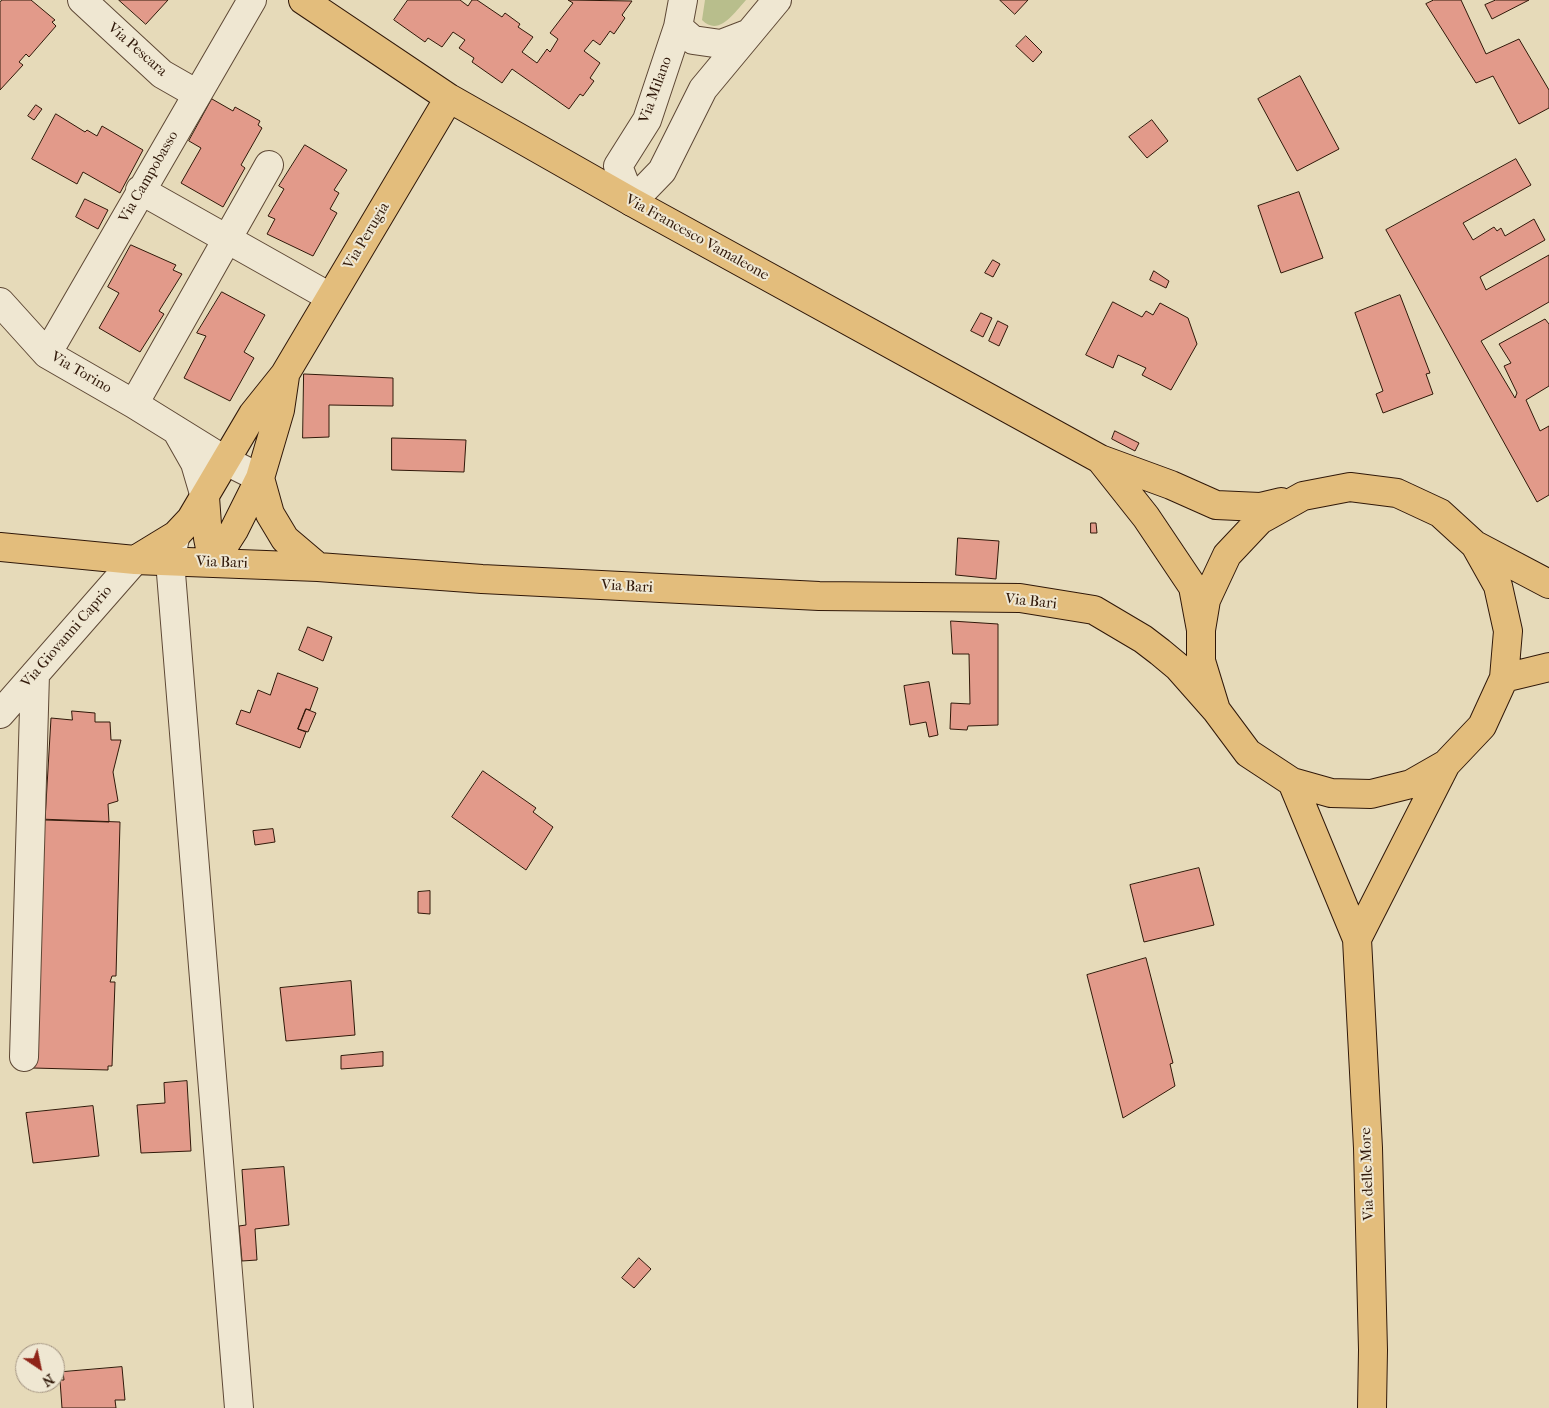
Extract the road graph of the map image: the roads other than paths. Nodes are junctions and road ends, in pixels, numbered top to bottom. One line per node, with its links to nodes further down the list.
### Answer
1 (82, 0): 8 (street, Via Pescara)
2 (252, 0): 8 (street, Via Campobasso)
3 (303, 0): 9 (main road, Via Francesco Vamaleone)
4 (683, 0): 6 (street, Via Milano)
5 (777, 0): 7 (street)
6 (678, 27): 7 (street); 12 (street, Via Milano)
7 (747, 34): 12 (street)
8 (197, 94): 11 (street, Via Campobasso)
9 (449, 98): 12 (main road, Via Francesco Vamaleone); 14 (main road, Via Perugia)
10 (269, 165): 13 (street)
11 (140, 190): 13 (street); 16 (street, Via Campobasso)
12 (632, 202): 20 (main road, Via Francesco Vamaleone)
13 (227, 239): 14 (street); 18 (street)
14 (330, 297): 17 (main road, Via Perugia)
15 (0, 302): 16 (street, Via Torino)
16 (47, 354): 18 (street, Via Torino)
17 (285, 374): 21 (main road); 22 (main road)
18 (134, 404): 19 (street, Via Torino)
19 (176, 429): 21 (street, Via Torino); 24 (street)
20 (1100, 459): 23 (main road); 33 (main road)
21 (226, 461): 22 (street, Via Torino); 24 (main road)
22 (260, 478): 30 (main road); 31 (main road)
23 (1303, 496): 26 (main road); 33 (main road)
24 (205, 497): 25 (main road); 30 (main road)
25 (176, 535): 28 (main road); 29 (street)
26 (1475, 545): 32 (main road); 36 (main road)
27 (0, 547): 28 (main road, Via Bari)
28 (134, 560): 29 (main road, Via Bari); 35 (street, Via Giovanni Caprio)
29 (170, 561): 30 (main road, Via Bari); 43 (street)
30 (213, 563): 31 (main road, Via Bari)
31 (318, 567): 37 (main road, Via Bari)
32 (1549, 584)
33 (1200, 630): 37 (main road)
34 (1549, 667): 36 (main road)
35 (35, 674): 38 (street, Via Giovanni Caprio); 42 (street)
36 (1504, 678): 39 (main road)
37 (1216, 710): 40 (main road)
38 (0, 714)
39 (1446, 764): 40 (main road); 41 (main road)
40 (1292, 782): 41 (main road)
41 (1356, 939): 44 (main road, Via delle More)
42 (24, 1057)
43 (239, 1408)
44 (1372, 1408)

